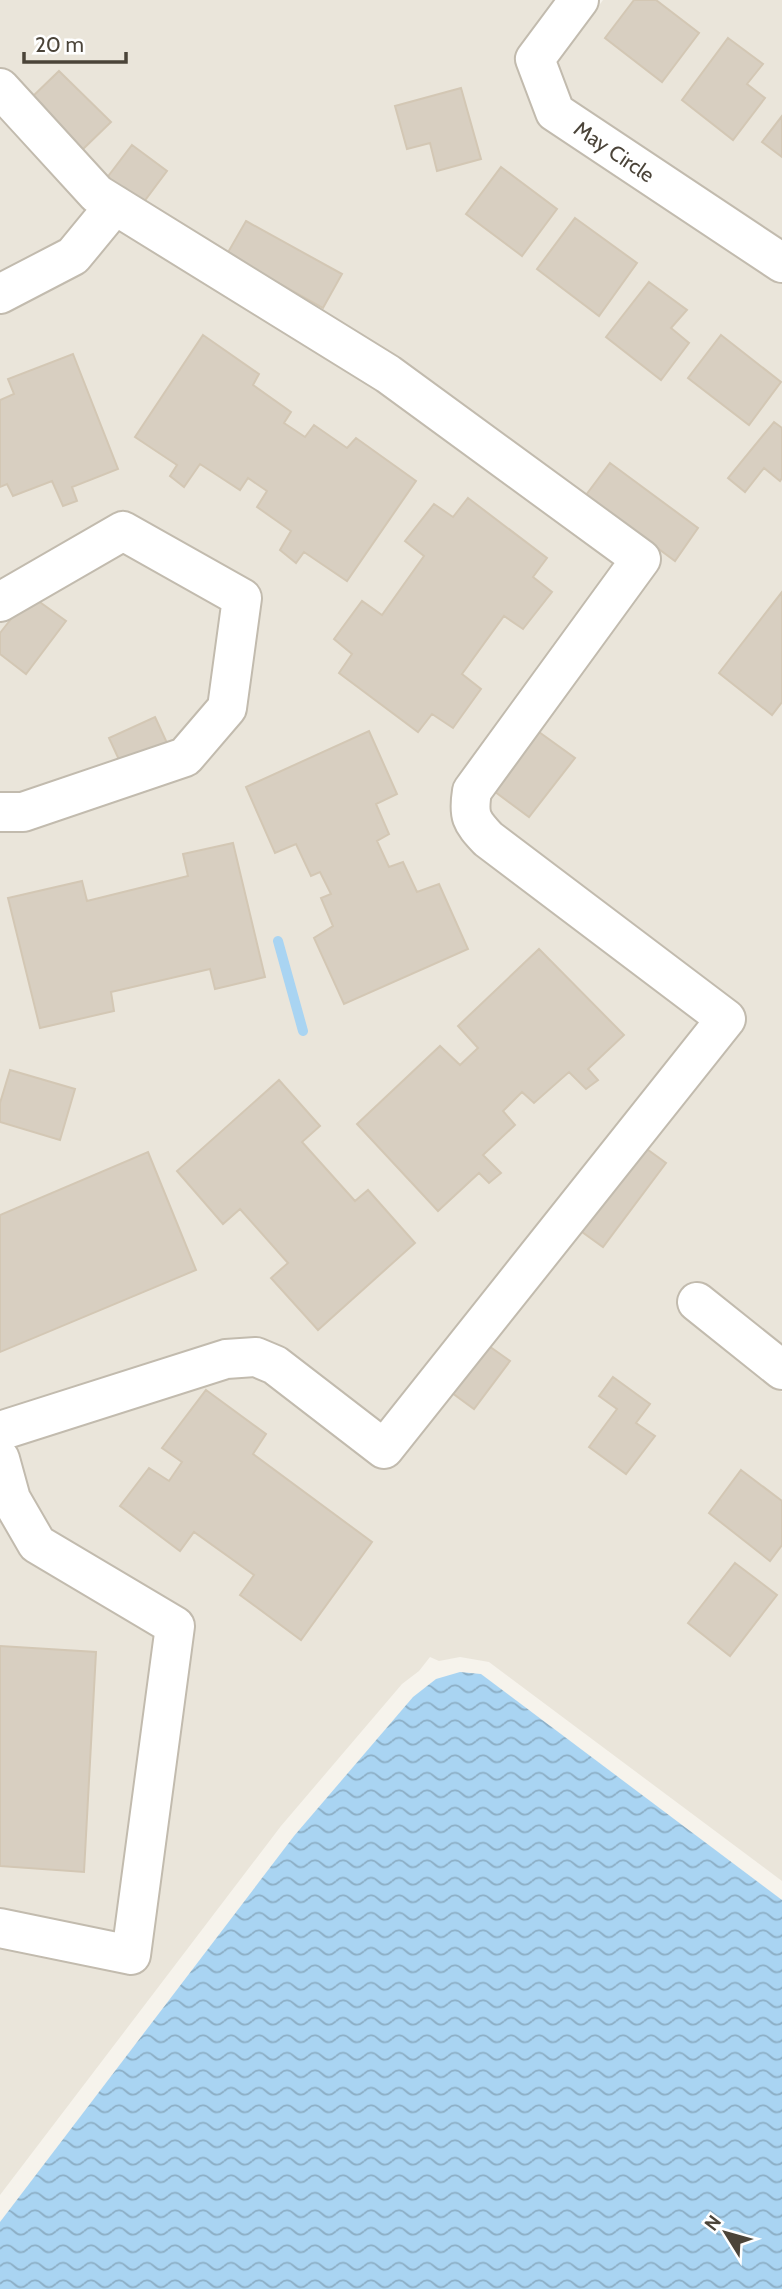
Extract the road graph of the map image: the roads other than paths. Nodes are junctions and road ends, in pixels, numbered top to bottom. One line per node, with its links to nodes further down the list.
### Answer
1 (579, 0): 4 (street, May Circle)
2 (0, 88): 3 (street)
3 (115, 205): 5 (street); 10 (street)
4 (782, 264)
5 (0, 294)
6 (0, 602): 7 (street)
7 (0, 812)
8 (697, 1302): 9 (street)
9 (782, 1370)
10 (0, 1431)
11 (0, 1459): 12 (street)
12 (0, 1928)

